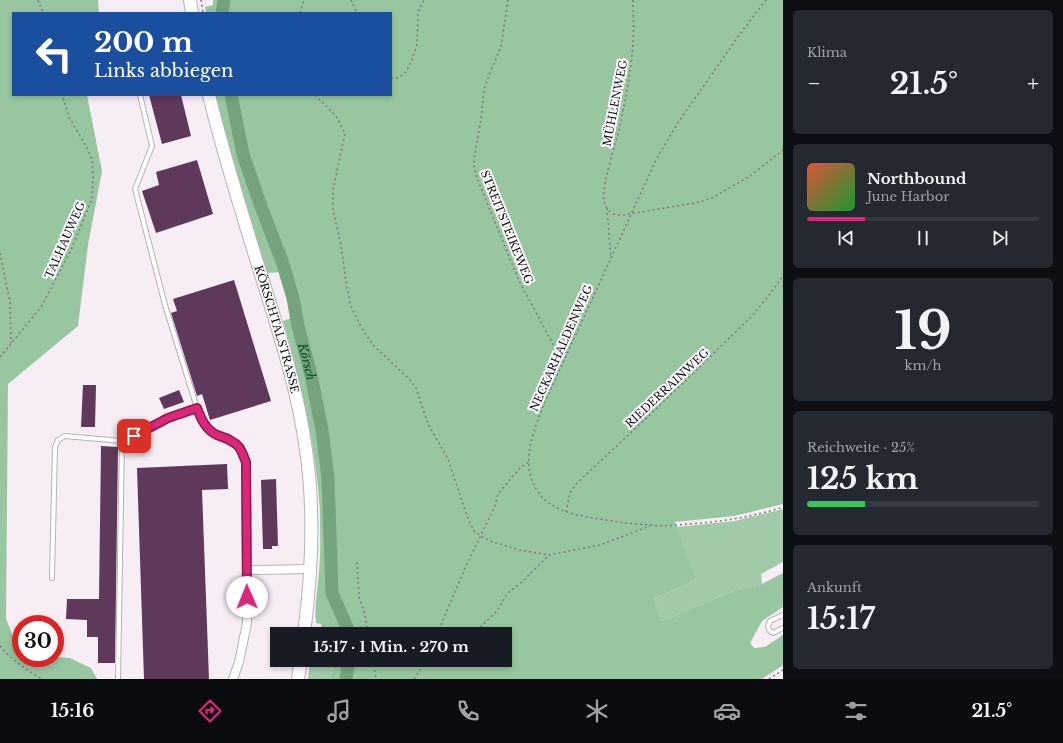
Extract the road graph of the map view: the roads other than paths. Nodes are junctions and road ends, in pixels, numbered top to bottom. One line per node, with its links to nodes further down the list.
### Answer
1 (190, 0): 2 (main road)
2 (192, 12)
3 (140, 96): 5 (lane)
4 (209, 96): 7 (main road, KÖRSCHTALSTRASSE)
5 (197, 408): 6 (lane); 8 (street)
6 (122, 441): 9 (lane); 14 (lane)
7 (311, 568): 8 (street); 11 (main road, KÖRSCHTALSTRASSE)
8 (247, 570): 15 (street)
9 (52, 578)
10 (783, 615): 12 (lane)
11 (305, 627)
12 (783, 628)
13 (300, 667): 16 (main road)
14 (118, 679)
15 (233, 679)
16 (298, 679)

